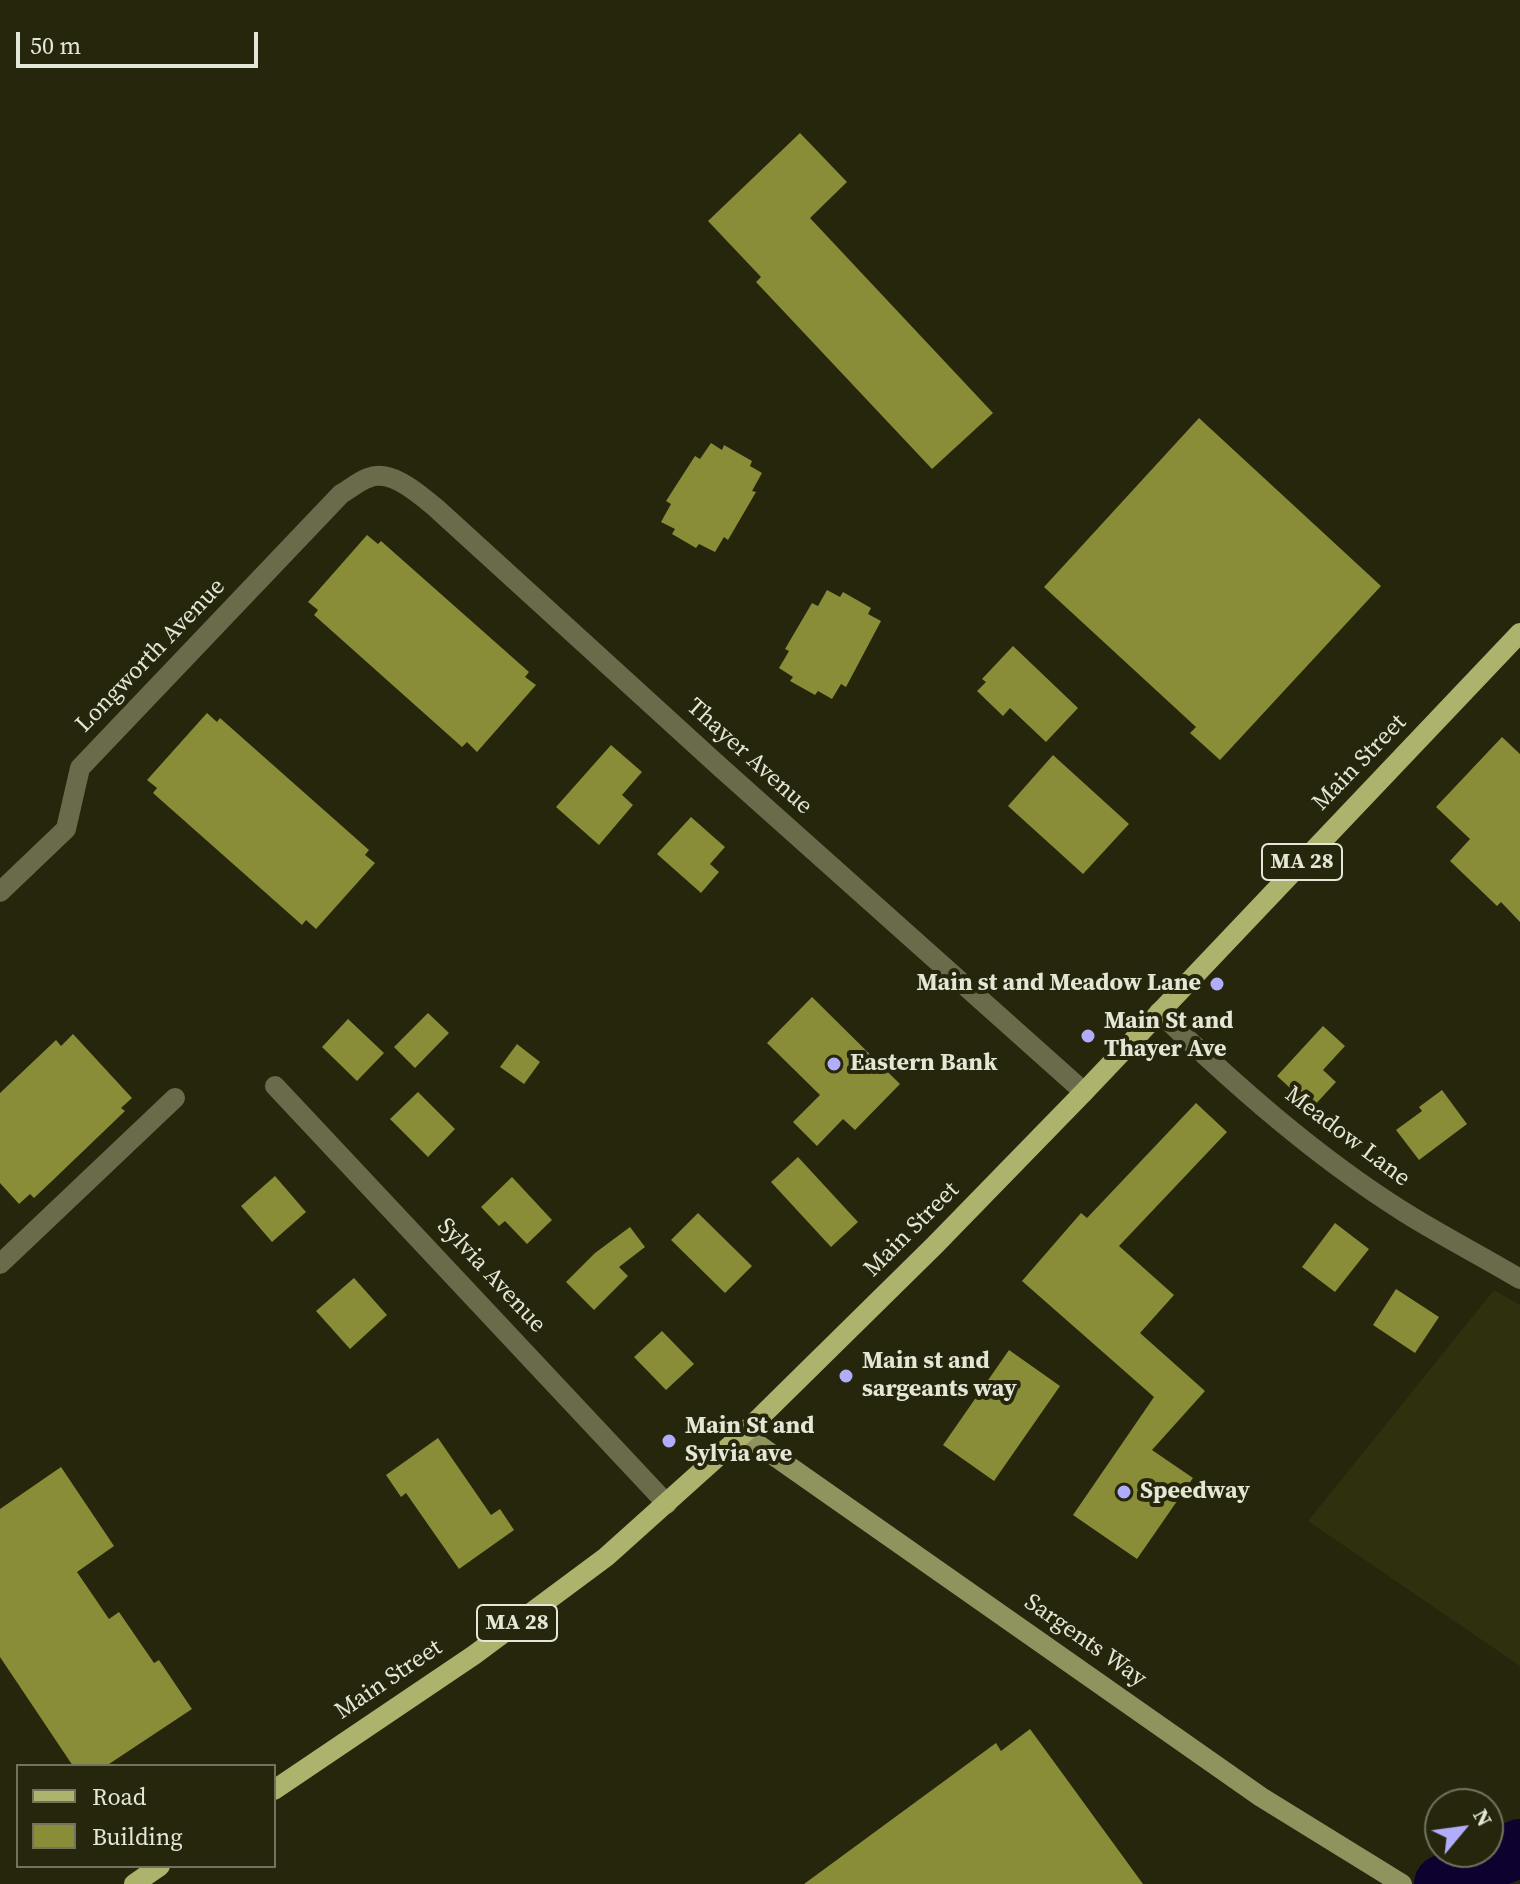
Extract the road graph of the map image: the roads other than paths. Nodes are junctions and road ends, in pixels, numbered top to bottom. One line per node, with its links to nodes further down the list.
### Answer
1 (371, 476): 3 (street, Longworth Avenue); 6 (street, Thayer Avenue)
2 (1520, 633): 4 (main road, Main Street / MA 28)
3 (0, 892)
4 (1159, 1012): 6 (main road, Main Street / MA 28); 9 (street, Meadow Lane)
5 (275, 1086): 11 (street, Sylvia Avenue)
6 (1084, 1092): 10 (main road, Main Street / MA 28)
7 (175, 1098): 8 (street)
8 (0, 1264)
9 (1520, 1279)
10 (743, 1434): 11 (main road, Main Street / MA 28); 15 (main road, Sargents Way)
11 (667, 1504): 12 (main road, Main Street / MA 28)
12 (276, 1789)
13 (157, 1868): 14 (main road)
14 (134, 1884)
15 (1402, 1884)

